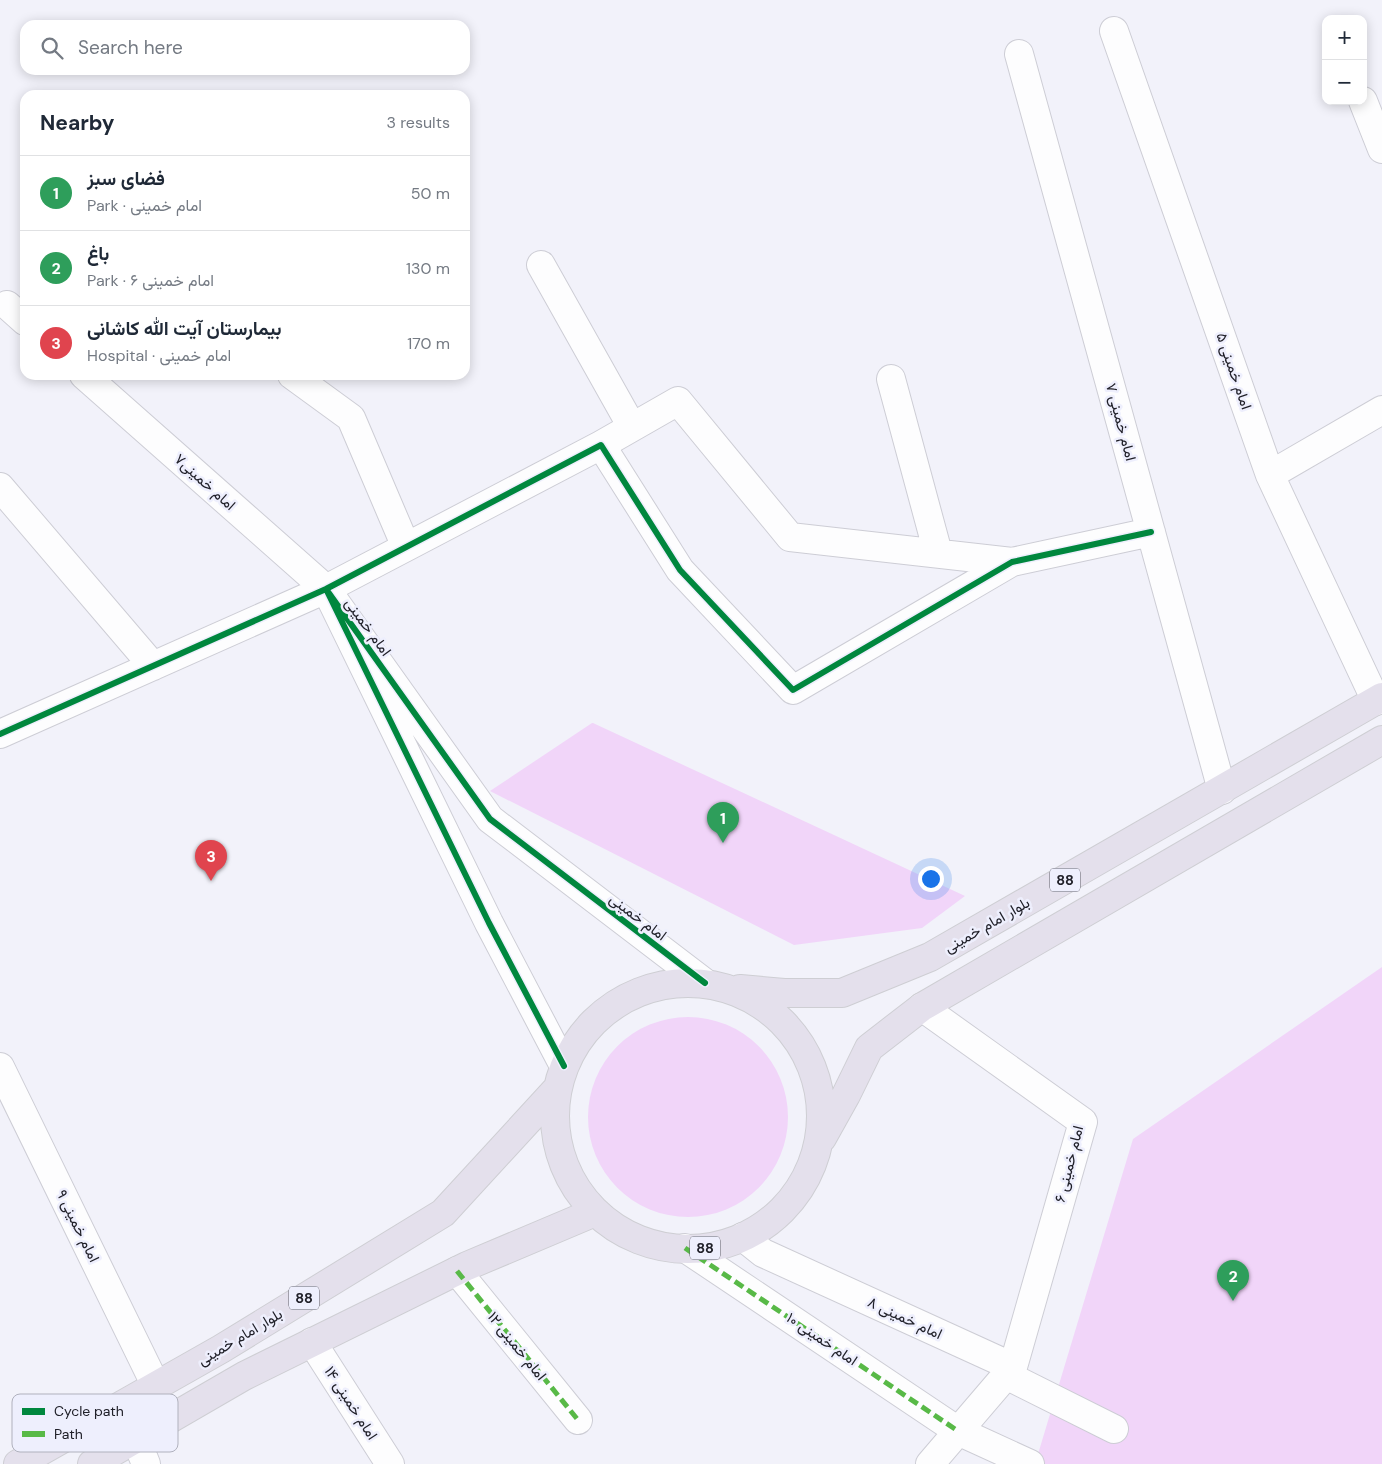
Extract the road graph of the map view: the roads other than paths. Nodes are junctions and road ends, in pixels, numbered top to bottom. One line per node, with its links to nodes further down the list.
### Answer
1 (1114, 31): 12 (street, امام خمینی ۵)
2 (1019, 54): 14 (street, امام خمینی ۷)
3 (1364, 105): 4 (street)
4 (1382, 149)
5 (541, 265): 10 (street)
6 (891, 379): 16 (street)
7 (90, 380): 18 (street, امام خمینی۷)
8 (299, 380): 15 (street)
9 (1382, 410): 12 (street)
10 (632, 427): 11 (street); 16 (street)
11 (601, 445): 15 (street); 17 (street)
12 (1270, 475): 20 (street, امام خمینی ۵)
13 (0, 487): 19 (street)
14 (1151, 532): 17 (street); 23 (street, امام خمینی ۷)
15 (406, 547): 18 (street)
16 (938, 554): 17 (street)
17 (1012, 562)
18 (326, 589): 19 (street); 24 (street, امام خمینی); 27 (street, امام خمینی)
19 (153, 666): 21 (street)
20 (1379, 699): 23 (highway, بلوار امام خمینی / 88)
21 (0, 734)
22 (1382, 740): 25 (highway, 88)
23 (1222, 790): 24 (highway, بلوار امام خمینی / 88)
24 (716, 986): 27 (highway, 88); 28 (highway, 88)
25 (922, 1007): 28 (highway, 88); 34 (street, امام خمینی ۶)
26 (0, 1066): 35 (street, امام خمینی ۹)
27 (560, 1078): 29 (highway, 88); 35 (highway, بلوار امام خمینی / 88)
28 (818, 1146): 30 (highway, 88)
29 (595, 1212): 31 (highway, 88); 32 (highway)
30 (743, 1237): 31 (highway, 88); 34 (street, امام خمینی ۸)
31 (685, 1248): 39 (street, امام خمینی ۱۰)
32 (456, 1271): 33 (highway); 38 (street, امام خمینی ۱۲)
33 (312, 1342): 37 (highway); 47 (street, امام خمینی ۱۴)
34 (1010, 1371): 39 (street); 40 (street, امام خمینی ۸)
35 (156, 1386): 36 (highway, بلوار امام خمینی / 88)
36 (142, 1394)
37 (178, 1414)
38 (578, 1420)
39 (965, 1423): 48 (street); 49 (street, امام خمینی ۱۰)
40 (1114, 1429)
41 (39, 1452): 44 (highway, بلوار امام خمینی / 88)
42 (113, 1452): 45 (highway)
43 (141, 1452): 46 (street)
44 (18, 1464)
45 (92, 1464)
46 (146, 1464)
47 (390, 1464)
48 (930, 1464)
49 (1030, 1464)

